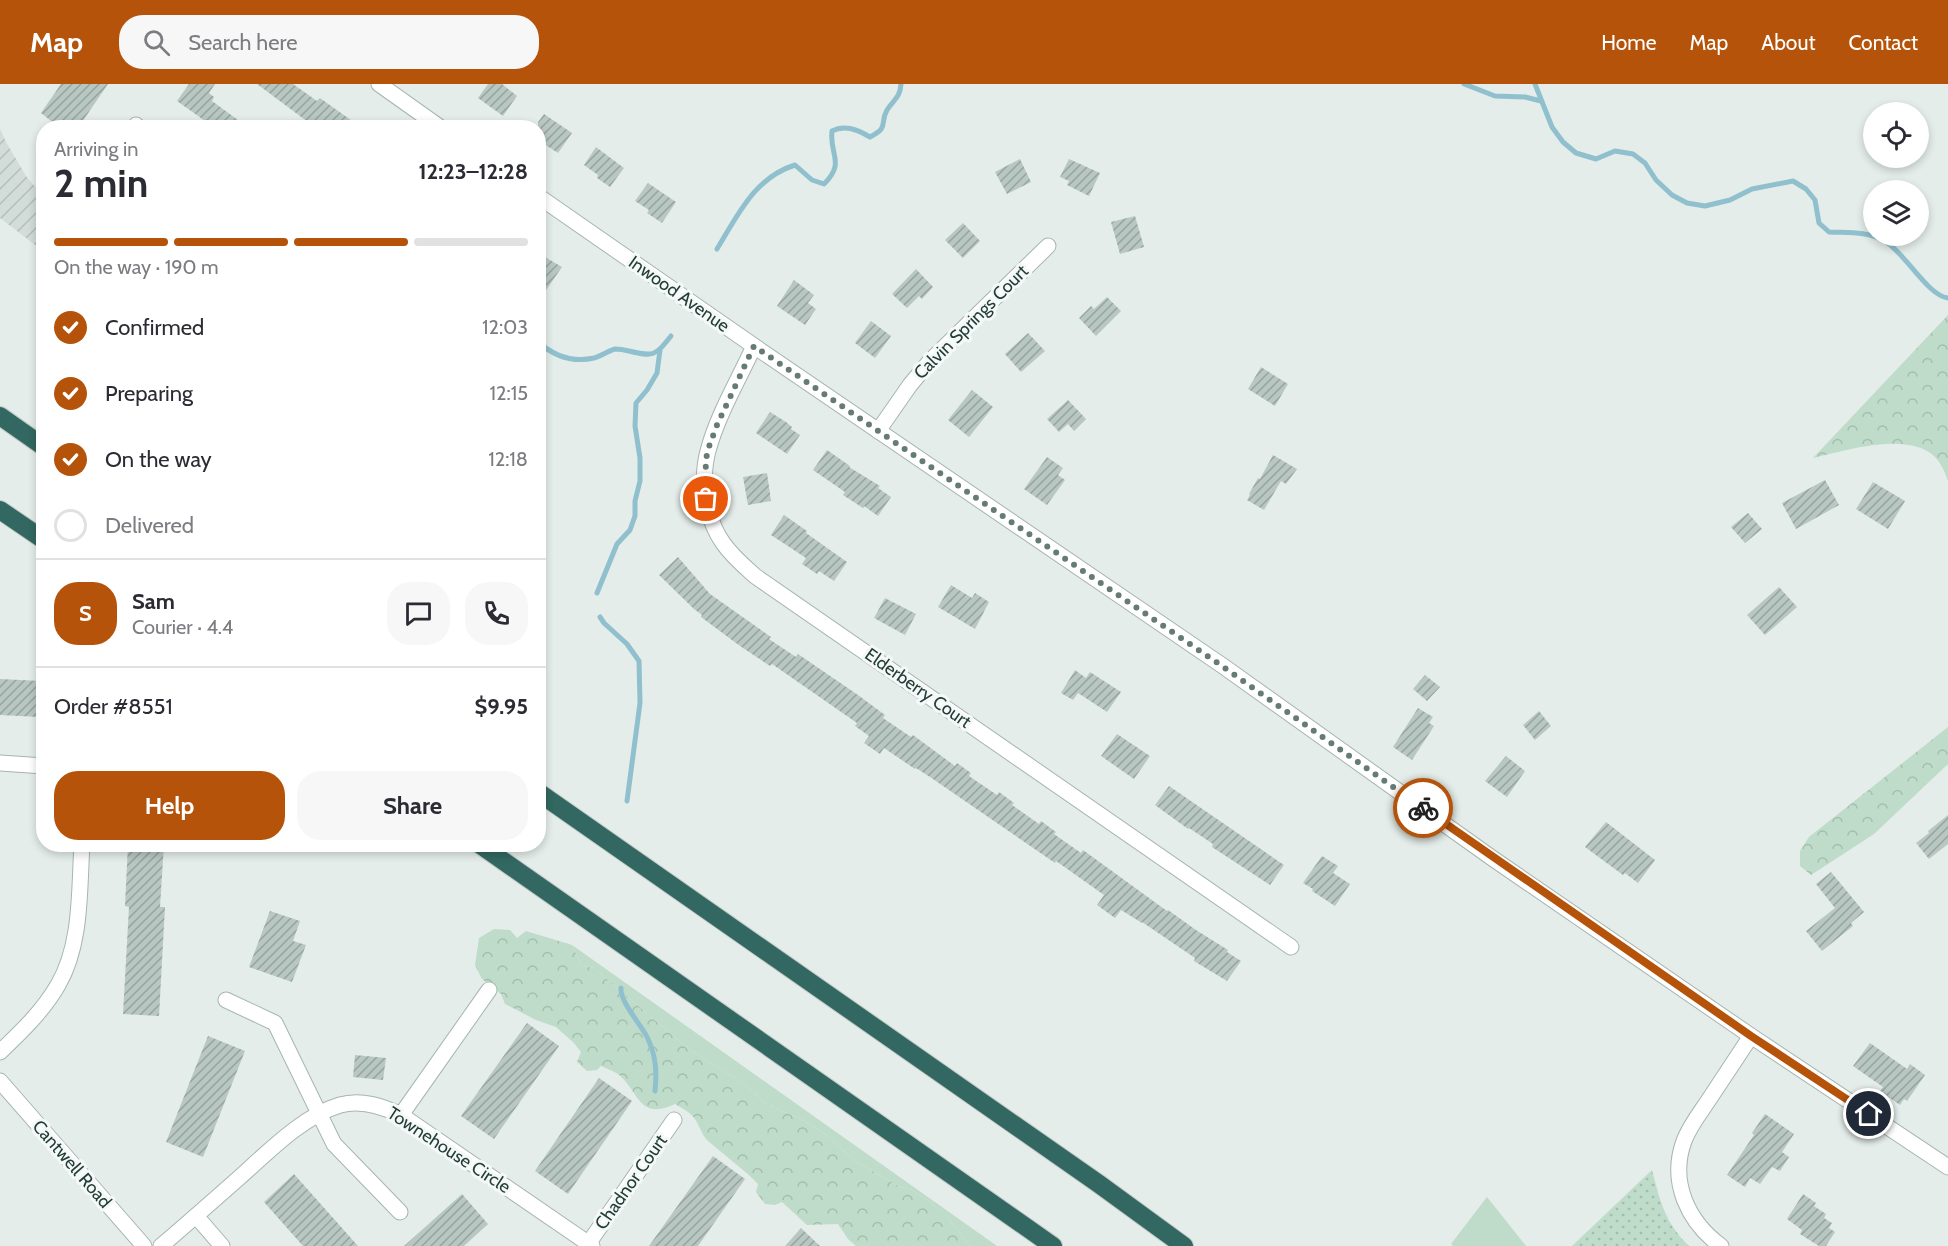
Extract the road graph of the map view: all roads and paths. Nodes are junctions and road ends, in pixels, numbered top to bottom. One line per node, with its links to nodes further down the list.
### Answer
1 (378, 84): 2 (street)
2 (430, 120)
3 (546, 202): 5 (street, Inwood Avenue)
4 (1047, 246): 7 (street, Calvin Springs Court)
5 (754, 346): 7 (street, Inwood Avenue); 16 (street, Elderberry Court)
6 (0, 416): 8 (highway)
7 (878, 431): 19 (street, Inwood Avenue)
8 (36, 441)
9 (0, 510): 10 (highway)
10 (36, 535)
11 (0, 763): 12 (street)
12 (36, 765)
13 (546, 798): 33 (highway)
14 (81, 852): 20 (street)
15 (490, 852): 32 (highway)
16 (1291, 946)
17 (489, 990): 23 (street)
18 (226, 1000): 22 (street)
19 (1751, 1036): 25 (street, Inwood Avenue); 34 (street)
20 (0, 1052)
21 (0, 1081): 29 (street, Cantwell Road)
22 (320, 1114): 23 (street, Townehouse Circle); 26 (street); 27 (street, Townehouse Circle)
23 (401, 1115): 28 (street, Townehouse Circle)
24 (674, 1120): 28 (street, Chadnor Court)
25 (1948, 1167)
26 (400, 1212)
27 (196, 1216): 30 (street, Townehouse Circle); 31 (street)
28 (590, 1245)
29 (144, 1246)
30 (161, 1246)
31 (222, 1246)
32 (1053, 1246)
33 (1184, 1246)
34 (1721, 1246)

